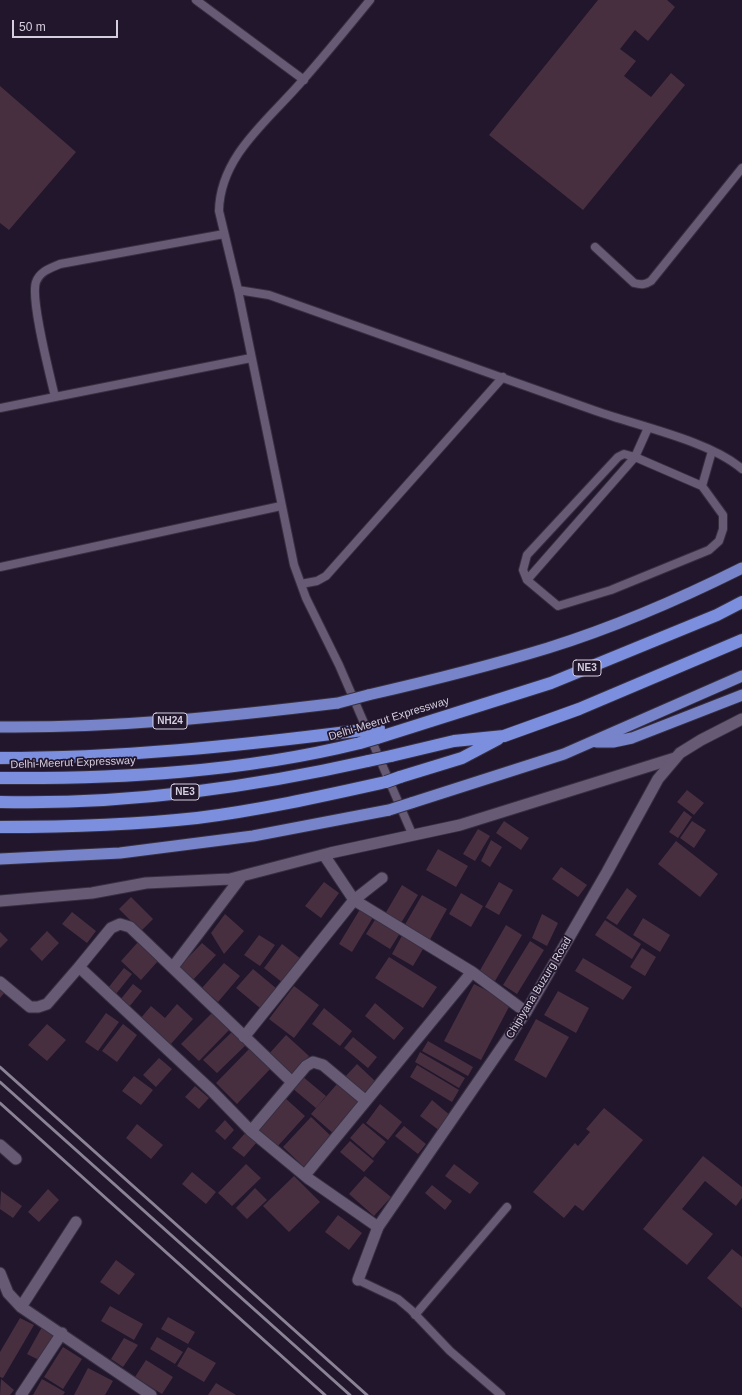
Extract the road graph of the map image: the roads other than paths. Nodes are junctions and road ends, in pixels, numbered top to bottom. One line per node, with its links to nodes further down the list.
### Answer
1 (196, 0): 3 (lane)
2 (370, 0): 3 (lane)
3 (304, 80): 5 (lane)
4 (742, 168): 6 (lane)
5 (224, 234): 7 (lane); 10 (lane)
6 (594, 247)
7 (238, 290): 8 (lane); 9 (lane)
8 (251, 358): 10 (lane); 17 (lane)
9 (503, 377): 12 (lane); 21 (lane)
10 (55, 397): 11 (lane)
11 (0, 408)
12 (648, 428): 13 (lane); 14 (lane)
13 (712, 451): 15 (lane); 16 (lane)
14 (635, 457): 16 (lane); 20 (lane); 20 (lane)
15 (742, 469)
16 (702, 486): 20 (lane)
17 (281, 506): 18 (lane); 21 (lane)
18 (0, 567)
19 (742, 568): 27 (highway, NH24, bridge)
20 (527, 580)
21 (301, 584): 36 (lane)
22 (742, 602): 28 (highway, Delhi-Meerut Expressway / NE3)
23 (742, 640): 29 (highway, NE3)
24 (742, 676): 30 (highway)
25 (742, 695): 30 (highway)
26 (742, 719): 32 (street, Chipiyana Buzurg Road)
27 (0, 727)
28 (378, 733): 31 (highway, bridge); 33 (highway, Delhi-Meerut Expressway / NE3, bridge)
29 (504, 736): 34 (highway, NE3, bridge); 35 (highway, bridge)
30 (592, 742): 38 (highway, bridge)
31 (0, 758)
32 (675, 758): 36 (street); 47 (street, Chipiyana Buzurg Road)
33 (0, 778)
34 (0, 802)
35 (0, 827)
36 (413, 836): 37 (street)
37 (324, 855): 39 (street); 41 (street)
38 (0, 859)
39 (242, 876): 42 (street); 44 (street)
40 (382, 878): 41 (street)
41 (354, 900): 45 (street); 48 (street)
42 (0, 901)
43 (79, 967): 44 (street); 46 (street); 51 (street)
44 (173, 967): 48 (street)
45 (472, 972): 47 (street); 50 (street)
46 (0, 982)
47 (526, 1012): 57 (street, Chipiyana Buzurg Road)
48 (244, 1037): 49 (street)
49 (292, 1082): 50 (street); 51 (street)
50 (366, 1101): 54 (street)
51 (251, 1131): 54 (street)
52 (0, 1145): 53 (street)
53 (16, 1159)
54 (305, 1175): 57 (street)
55 (508, 1207): 61 (lane)
56 (76, 1222): 60 (street)
57 (378, 1227): 59 (street, Chipiyana Buzurg Road)
58 (1, 1279): 60 (street)
59 (358, 1280): 61 (lane)
60 (21, 1307): 62 (street)
61 (415, 1315): 65 (lane)
62 (62, 1333): 63 (street); 64 (street)
63 (21, 1395)
64 (151, 1395)
65 (500, 1395)

